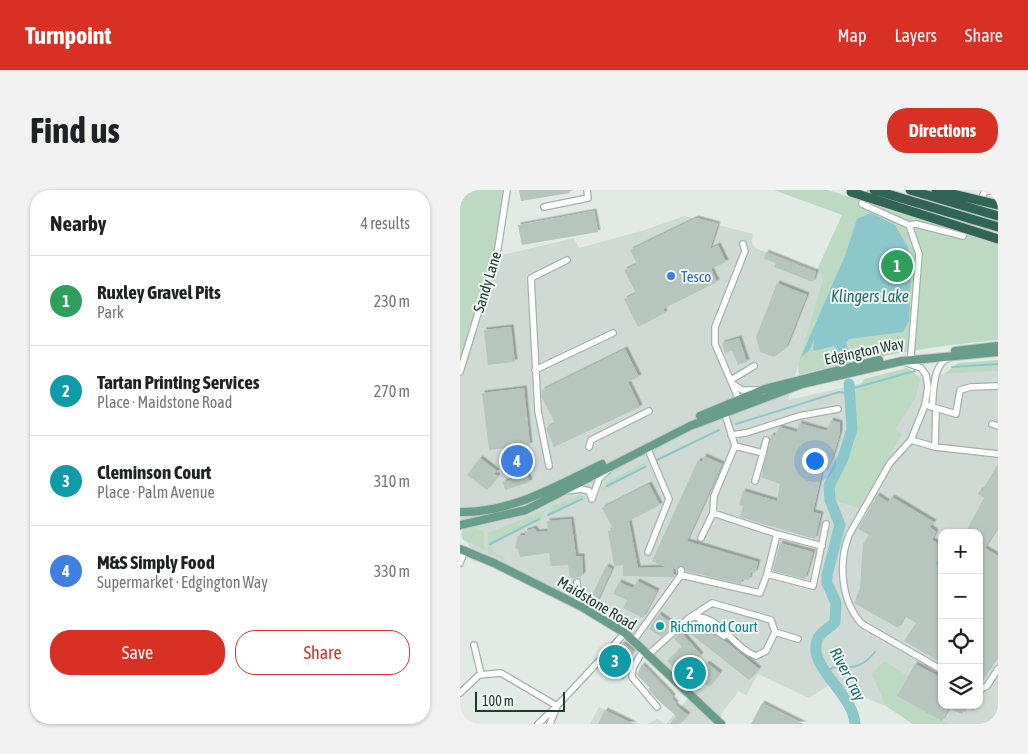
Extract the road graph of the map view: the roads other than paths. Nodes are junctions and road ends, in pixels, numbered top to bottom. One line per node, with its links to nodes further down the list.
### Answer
1 (587, 190): 10 (street)
2 (864, 190): 12 (street)
3 (874, 190): 13 (highway, bridge)
4 (910, 190): 11 (highway, bridge)
5 (936, 190): 9 (highway, bridge)
6 (505, 191): 24 (street, Sandy Lane)
7 (998, 191): 12 (street)
8 (851, 192): 14 (highway, bridge)
9 (998, 205)
10 (544, 207)
11 (998, 216)
12 (909, 225): 20 (street)
13 (998, 226)
14 (998, 239)
15 (743, 244): 25 (street)
16 (567, 260): 23 (street)
17 (613, 333): 23 (street)
18 (998, 346): 20 (main road, Edgington Way)
19 (998, 353): 21 (main road, Edgington Way); 31 (street)
20 (911, 355): 28 (main road, Edgington Way)
21 (902, 361): 26 (main road, Edgington Way); 30 (street)
22 (754, 366): 25 (street)
23 (535, 370): 47 (street)
24 (460, 372)
25 (732, 382): 28 (street); 29 (street)
26 (802, 384): 29 (main road, Edgington Way); 32 (main road, Edgington Way)
27 (998, 386): 35 (street)
28 (766, 389): 29 (main road, Edgington Way)
29 (735, 399): 32 (main road, Edgington Way)
30 (925, 405): 31 (street); 39 (street)
31 (934, 408): 35 (street); 43 (street)
32 (722, 409): 37 (street); 40 (main road, Edgington Way); 40 (main road, Edgington Way)
33 (838, 409): 37 (street)
34 (649, 412): 42 (street)
35 (956, 414): 36 (street)
36 (963, 417)
37 (731, 435): 41 (street)
38 (766, 440): 44 (street)
39 (910, 440): 43 (street); 73 (street)
40 (645, 445): 46 (main road, Edgington Way); 49 (main road, Edgington Way); 59 (street)
41 (735, 446): 44 (street); 51 (street)
42 (589, 447)
43 (935, 447): 45 (street)
44 (763, 453): 48 (street)
45 (998, 454)
46 (616, 462): 49 (main road, Edgington Way); 49 (street)
47 (549, 466)
48 (755, 481)
49 (549, 494): 50 (main road, Edgington Way); 53 (main road, Edgington Way)
50 (460, 512)
51 (713, 512): 54 (street); 55 (street)
52 (826, 524): 57 (street)
53 (460, 525)
54 (777, 534): 57 (street); 61 (street)
55 (701, 538)
56 (460, 543): 58 (main road, Maidstone Road)
57 (822, 546): 61 (street)
58 (462, 550): 60 (street); 64 (main road, Maidstone Road)
59 (648, 552)
60 (460, 563)
61 (767, 574): 70 (street)
62 (577, 582): 63 (street)
63 (577, 590): 64 (street); 65 (street)
64 (570, 601): 65 (main road, Maidstone Road)
65 (578, 605): 68 (main road, Maidstone Road)
66 (691, 618): 67 (street); 67 (street); 72 (street)
67 (775, 632): 69 (street)
68 (624, 633): 70 (main road, Maidstone Road); 78 (street)
69 (798, 639)
70 (634, 640): 72 (main road, Maidstone Road)
71 (474, 645): 75 (street)
72 (645, 653): 79 (street); 80 (main road, Maidstone Road)
73 (938, 668)
74 (998, 669): 76 (street)
75 (481, 674): 77 (street); 78 (street)
76 (983, 688)
77 (460, 693)
78 (557, 706): 81 (street); 82 (street)
79 (657, 707)
80 (718, 723)
81 (538, 724)
82 (550, 724)

